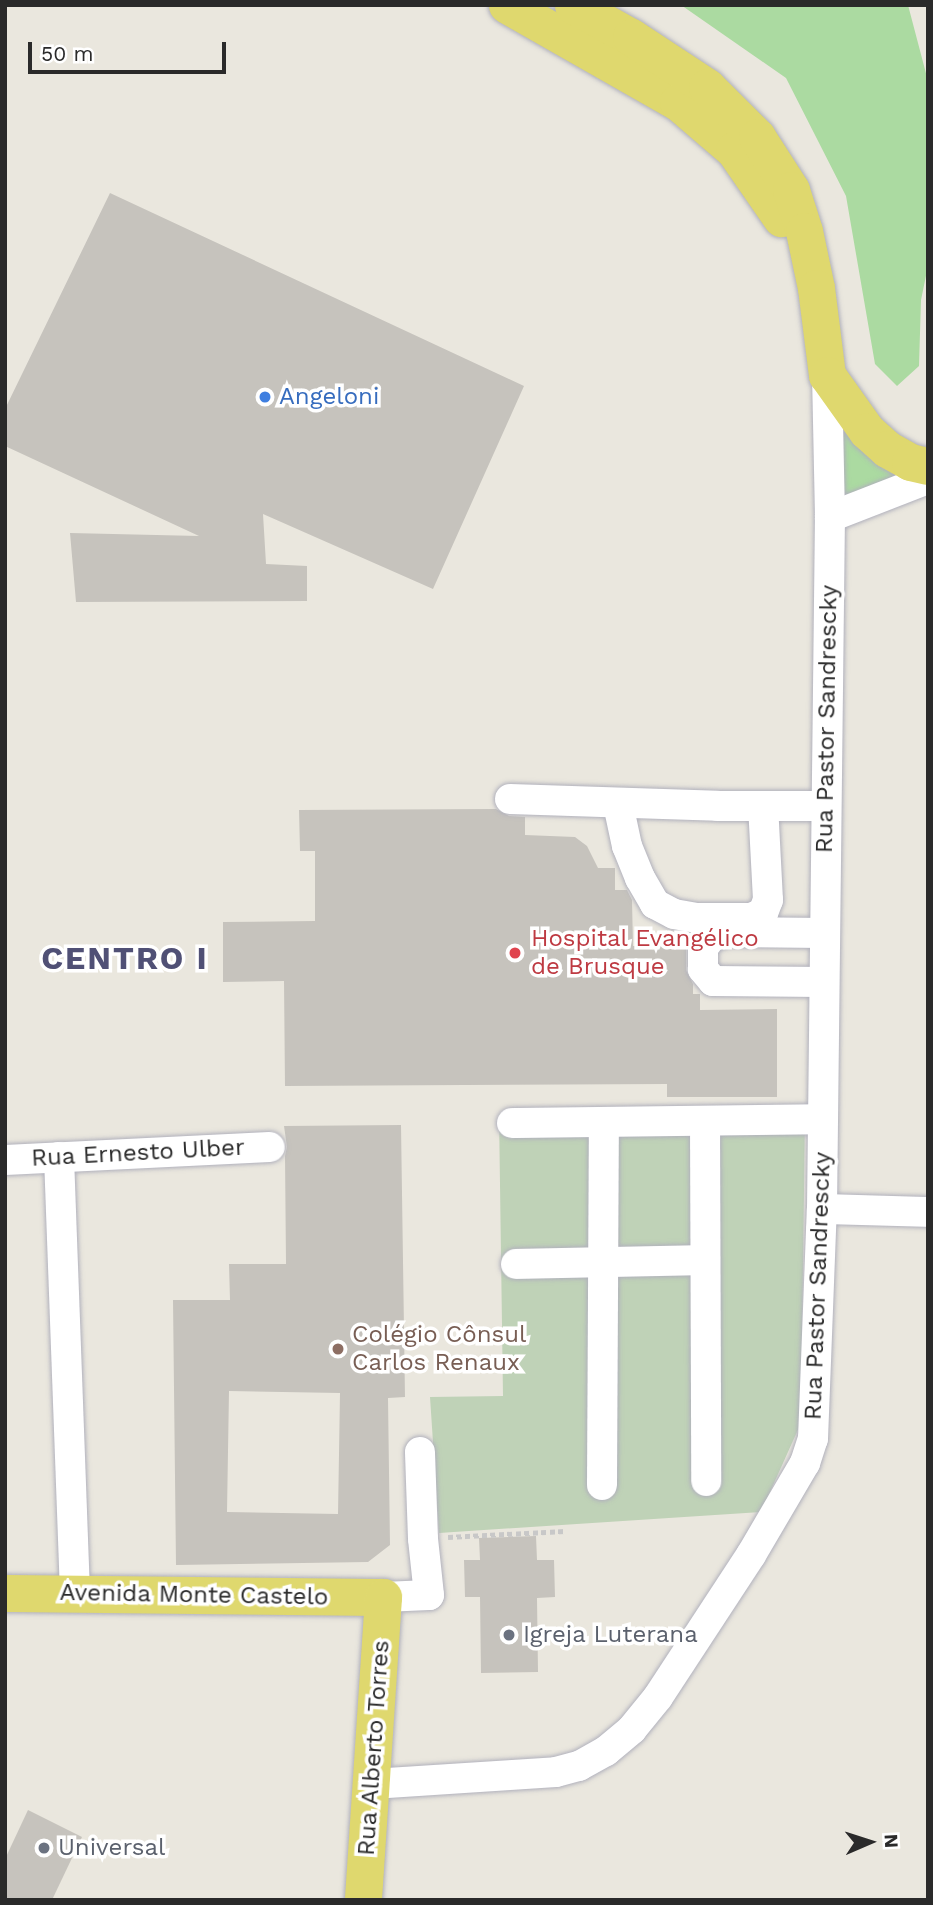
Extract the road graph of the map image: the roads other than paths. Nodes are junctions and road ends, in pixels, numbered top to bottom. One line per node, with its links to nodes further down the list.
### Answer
1 (507, 5): 3 (main road)
2 (573, 5): 3 (main road)
3 (816, 288): 4 (main road)
4 (827, 375): 5 (main road); 7 (street, Rua Pastor Sandrescky)
5 (928, 466)
6 (928, 479): 7 (street)
7 (830, 517): 11 (street, Rua Pastor Sandrescky)
8 (510, 799): 9 (street)
9 (618, 804): 10 (street); 10 (street)
10 (763, 806): 11 (street)
11 (826, 806): 12 (street, Rua Pastor Sandrescky)
12 (824, 933): 13 (street, Rua Pastor Sandrescky); 13 (street)
13 (823, 982): 14 (street, Rua Pastor Sandrescky)
14 (823, 1119): 16 (street); 21 (street, Rua Pastor Sandrescky)
15 (604, 1122): 16 (street); 17 (street); 24 (street)
16 (705, 1122): 23 (street)
17 (512, 1123)
18 (270, 1147): 19 (street, Rua Ernesto Ulber)
19 (59, 1157): 20 (street, Rua Ernesto Ulber); 30 (street)
20 (5, 1160)
21 (822, 1209): 22 (street); 32 (street, Rua Pastor Sandrescky)
22 (928, 1212)
23 (705, 1260): 24 (street); 27 (street)
24 (601, 1263): 25 (street); 28 (street)
25 (516, 1264)
26 (420, 1452): 31 (street)
27 (706, 1481)
28 (602, 1485)
29 (5, 1593): 30 (main road, Avenida Monte Castelo)
30 (75, 1594): 31 (main road, Avenida Monte Castelo)
31 (383, 1597): 32 (main road, Rua Alberto Torres)
32 (372, 1784): 33 (main road, Rua Alberto Torres)
33 (363, 1900)

